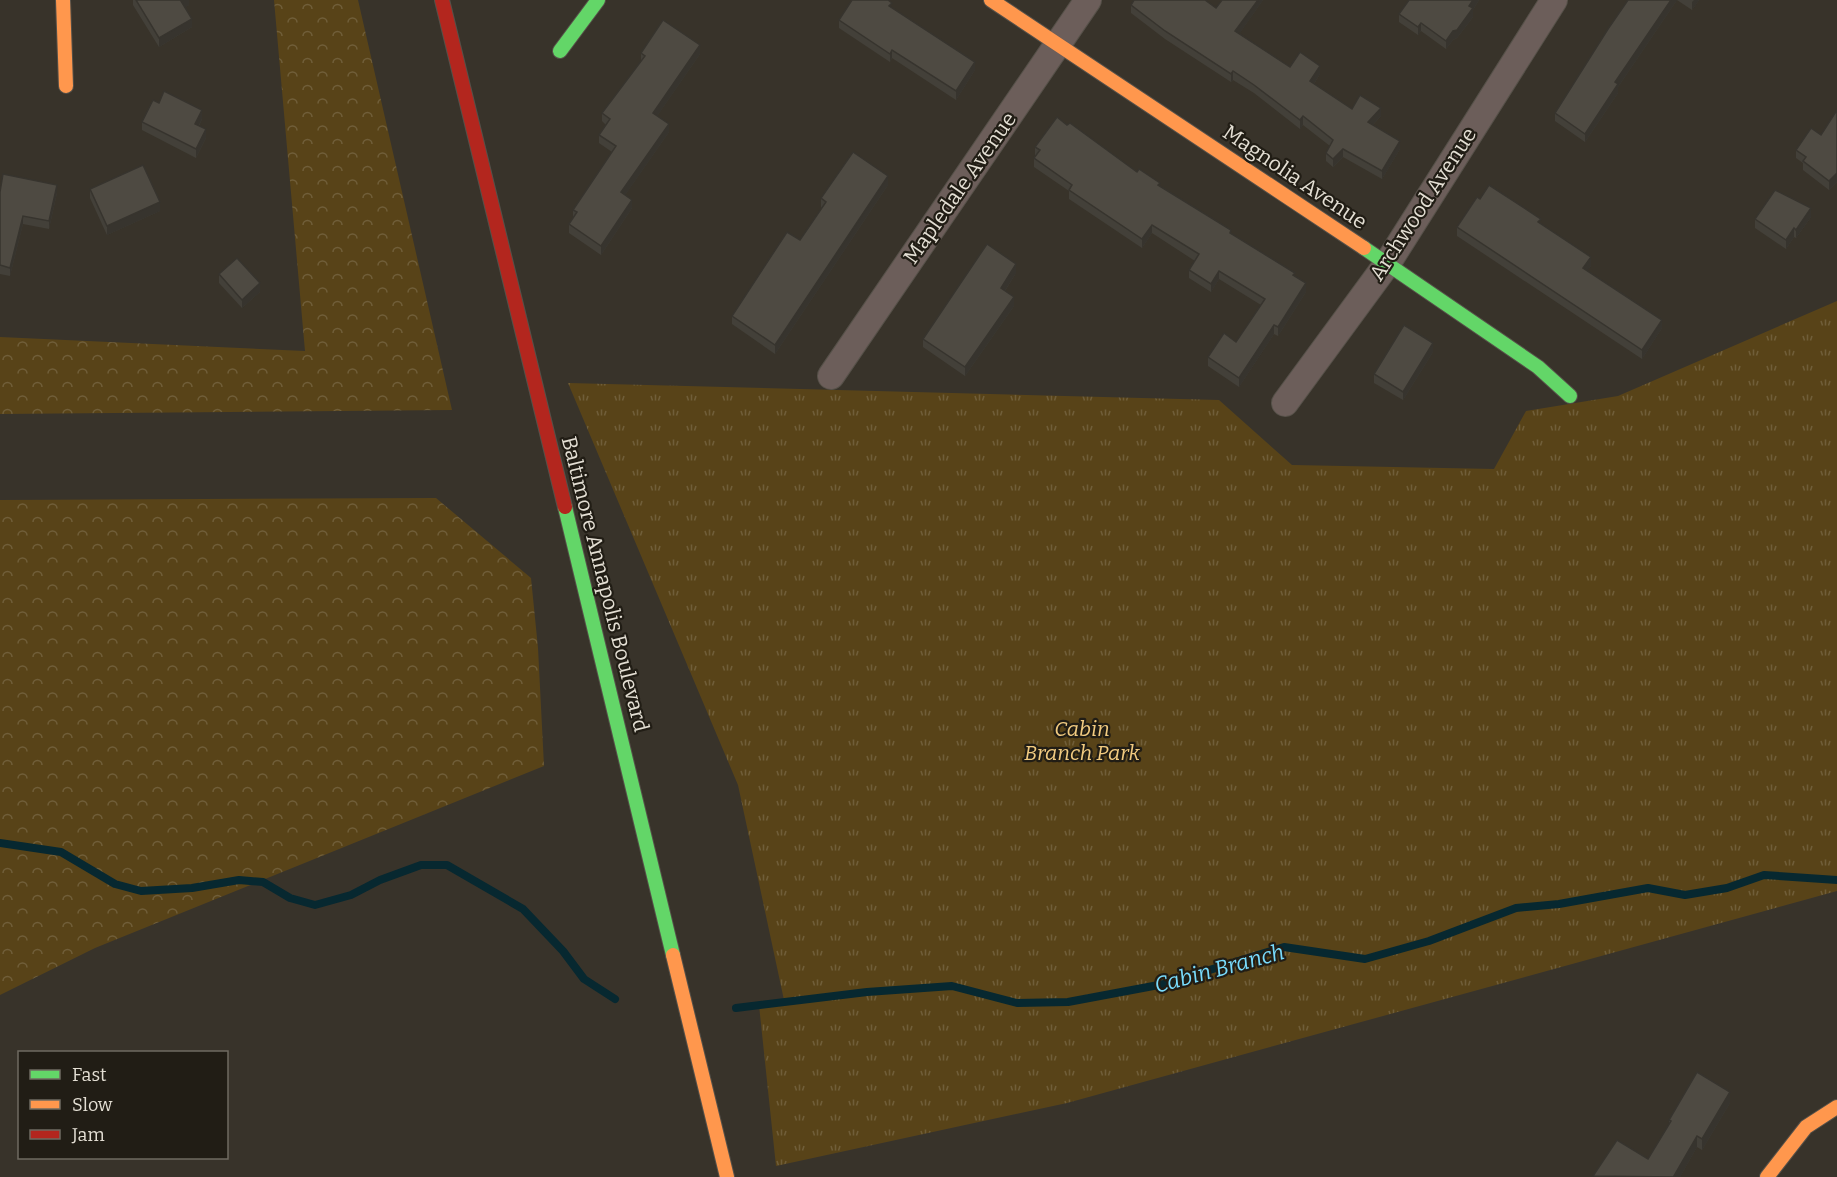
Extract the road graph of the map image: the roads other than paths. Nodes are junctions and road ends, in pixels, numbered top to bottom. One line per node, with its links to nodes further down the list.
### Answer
1 (63, 0): 9 (main road)
2 (442, 0): 15 (main road, Baltimore Annapolis Boulevard)
3 (598, 0): 8 (main road)
4 (991, 0): 7 (main road, Magnolia Avenue)
5 (1088, 0): 7 (street, Mapledale Avenue)
6 (1554, 0): 10 (street, Archwood Avenue)
7 (1059, 45): 10 (main road, Magnolia Avenue); 11 (street, Mapledale Avenue)
8 (560, 51)
9 (66, 86)
10 (1387, 264): 12 (main road, Magnolia Avenue); 13 (street, Archwood Avenue)
11 (831, 376)
12 (1570, 396)
13 (1285, 403)
14 (1837, 1107): 16 (main road)
15 (727, 1177)
16 (1767, 1177)

